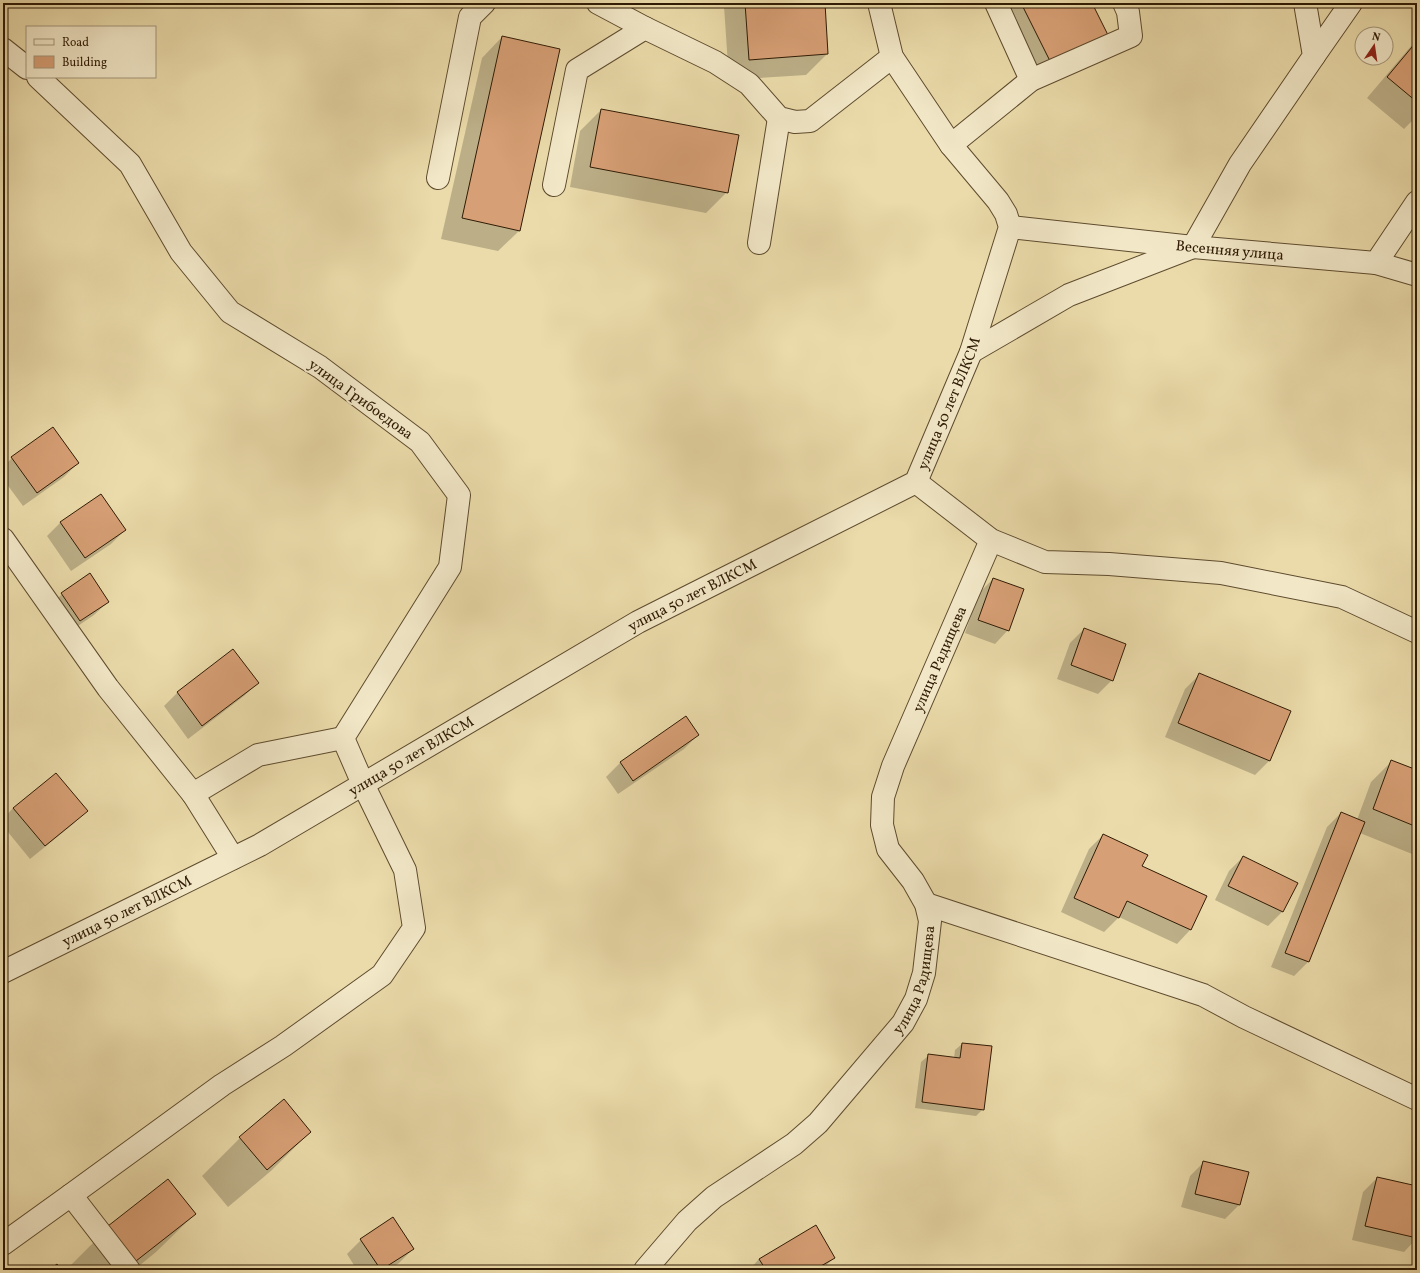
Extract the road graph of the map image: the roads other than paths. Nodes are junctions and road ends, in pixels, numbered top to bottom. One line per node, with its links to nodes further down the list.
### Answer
1 (484, 3): 17 (street)
2 (598, 3): 8 (street)
3 (879, 3): 11 (street)
4 (996, 3): 14 (street)
5 (1124, 3): 14 (street)
6 (1305, 3): 10 (street)
7 (1351, 3): 10 (street)
8 (645, 28): 15 (street); 18 (street)
9 (3, 49): 12 (street)
10 (1314, 56): 22 (street)
11 (892, 57): 15 (street); 16 (street)
12 (26, 67)
13 (39, 78): 30 (street, улица Грибоедова)
14 (1031, 80): 16 (street)
15 (779, 118): 21 (street)
16 (951, 145): 20 (street)
17 (438, 178)
18 (554, 185)
19 (1417, 202): 23 (street)
20 (1010, 227): 22 (street, Весенняя улица); 25 (street, улица 50 лет ВЛКСМ)
21 (759, 243)
22 (1193, 247): 23 (street, Весенняя улица); 25 (street)
23 (1376, 263): 24 (street)
24 (1417, 275)
25 (971, 352): 26 (street, улица 50 лет ВЛКСМ)
26 (916, 482): 28 (street); 31 (street, улица 50 лет ВЛКСМ)
27 (3, 539): 32 (street)
28 (991, 540): 29 (street); 34 (street, улица Радищева)
29 (1417, 632)
30 (343, 738): 31 (street); 32 (street)
31 (363, 784): 33 (street, улица 50 лет ВЛКСМ); 37 (street)
32 (192, 794): 33 (street)
33 (233, 858): 35 (street, улица 50 лет ВЛКСМ)
34 (926, 904): 36 (street); 40 (street, улица Радищева)
35 (3, 972)
36 (1417, 1099)
37 (72, 1195): 38 (street); 39 (street)
38 (3, 1244)
39 (128, 1270)
40 (645, 1270)

